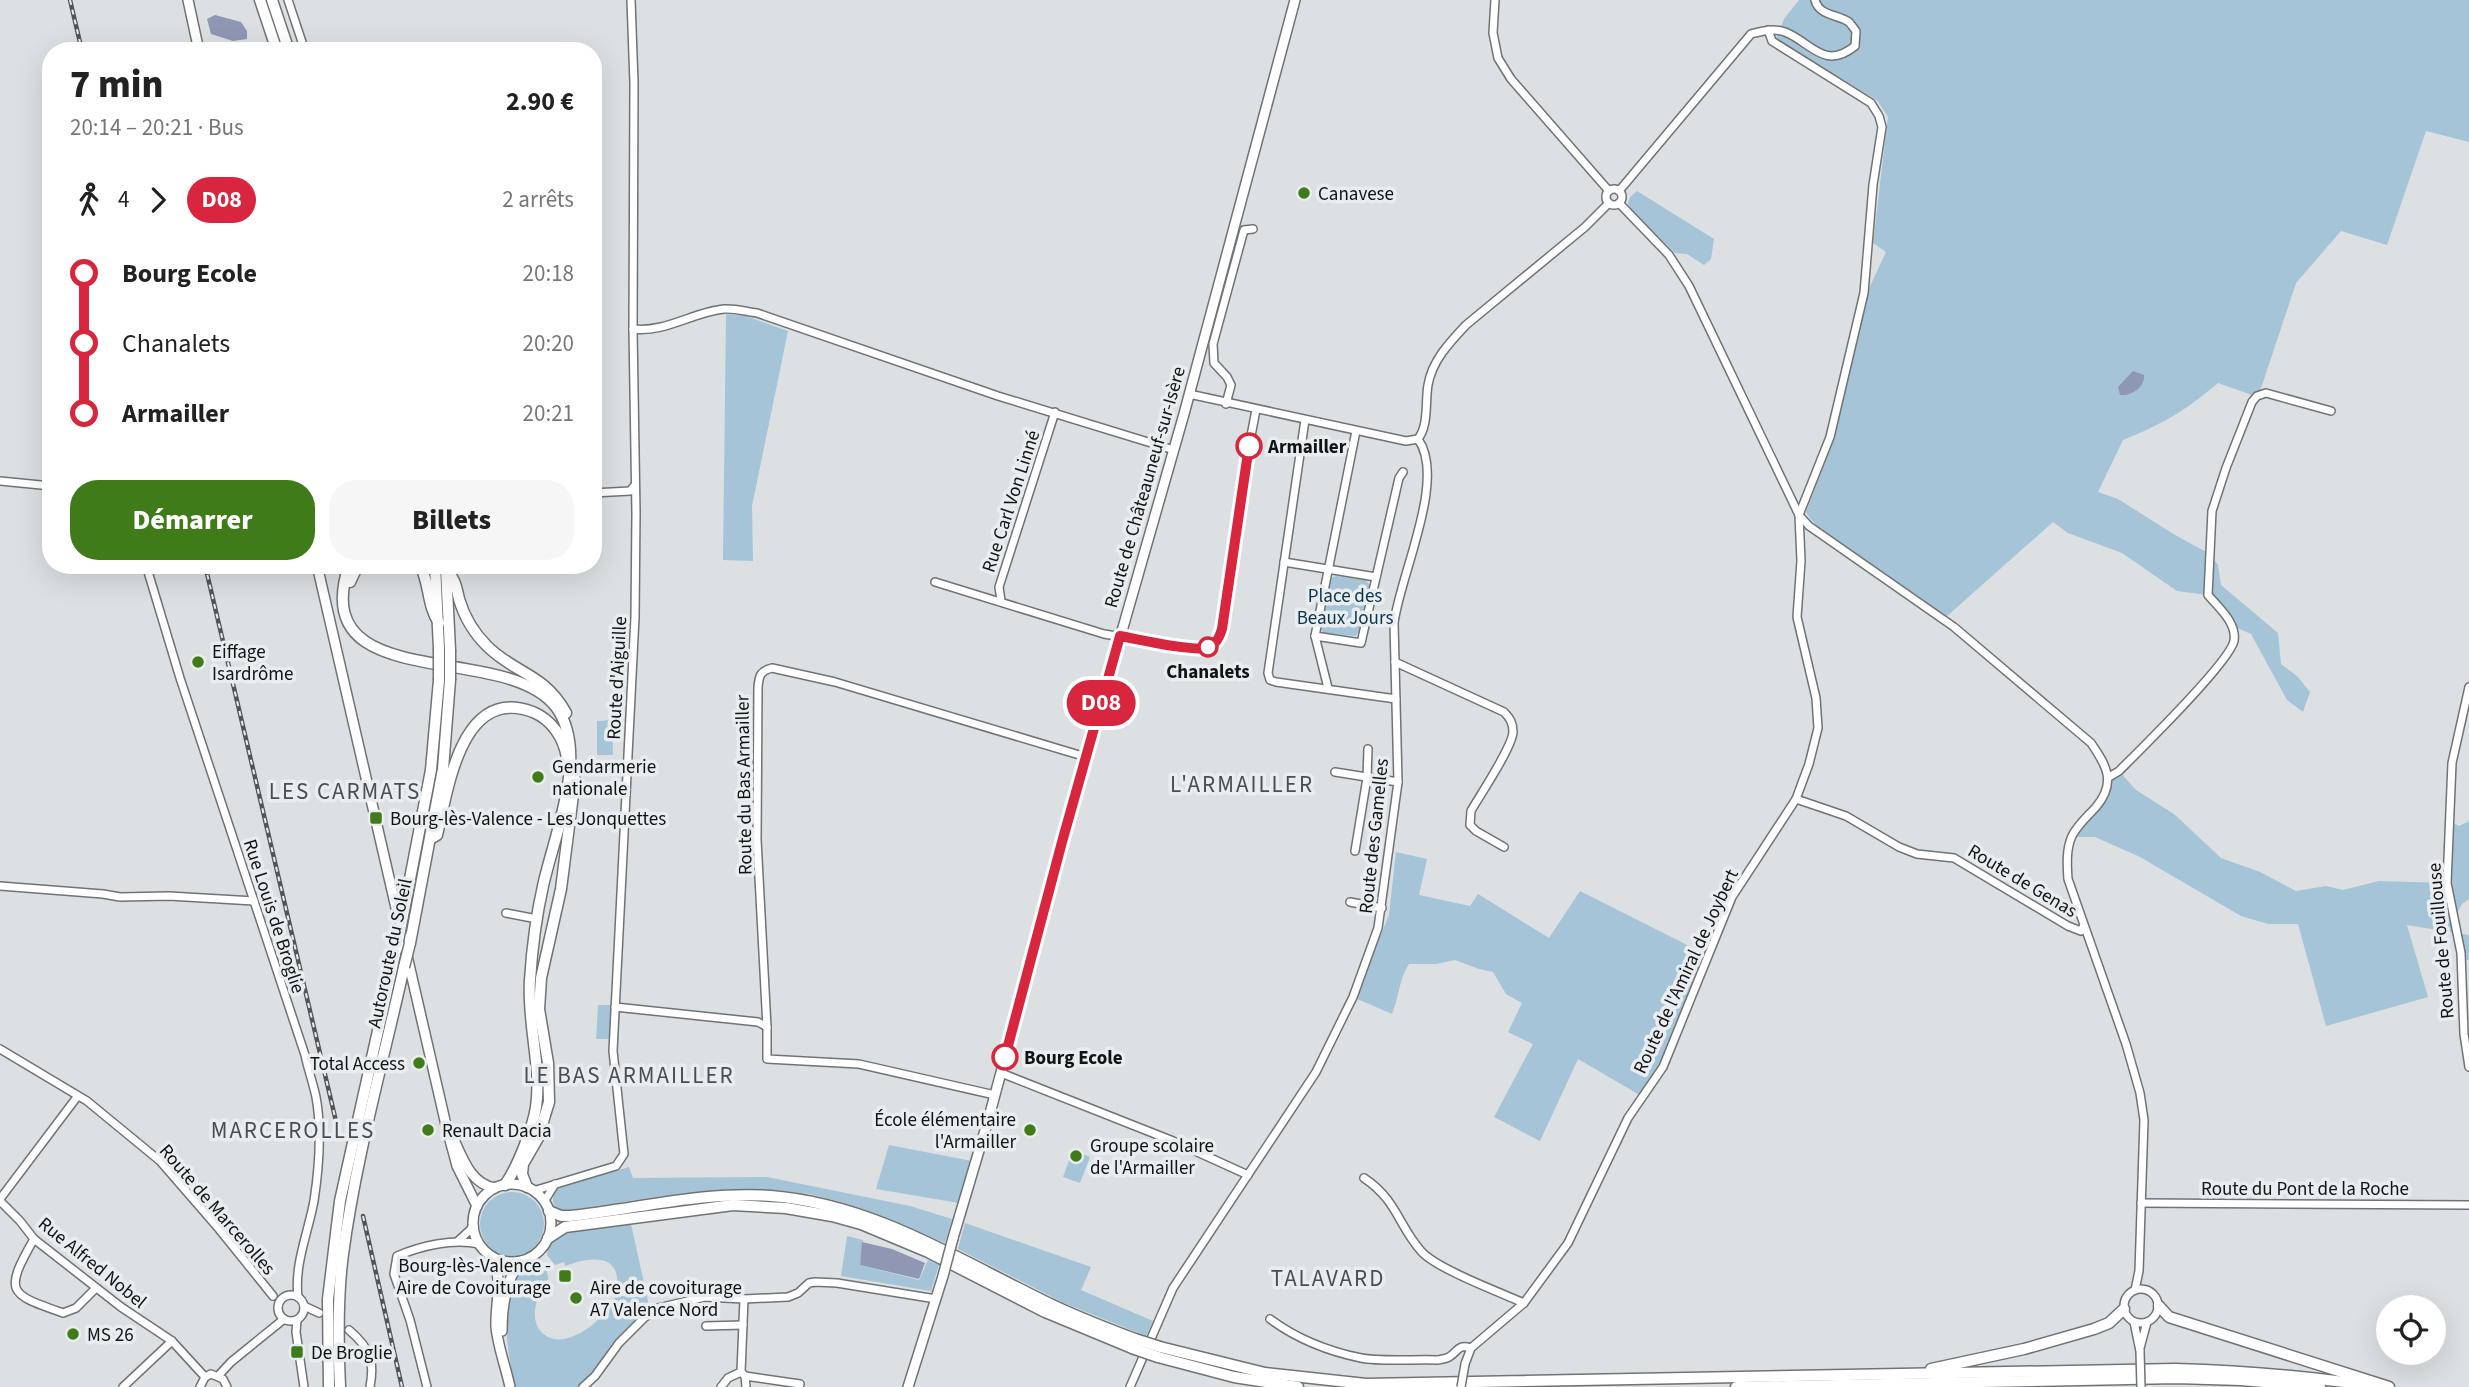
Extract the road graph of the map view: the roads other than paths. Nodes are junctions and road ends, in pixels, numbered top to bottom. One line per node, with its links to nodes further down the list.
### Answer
1 (188, 0): 10 (main road)
2 (260, 0): 11 (highway)
3 (272, 0): 12 (highway)
4 (288, 0): 13 (street)
5 (631, 0): 19 (street, Route d'Aiguille)
6 (1295, 0): 20 (main road, Route de Châteauneuf-sur-Isère)
7 (1495, 0): 14 (street)
8 (1815, 0): 9 (street)
9 (1769, 30): 15 (street); 34 (street, Route de l'Amiral de Joybert)
10 (197, 42)
11 (274, 42)
12 (286, 42)
13 (302, 42)
14 (1609, 191): 15 (street); 16 (street)
15 (1619, 191): 17 (street)
16 (1609, 203): 17 (street); 27 (street)
17 (1619, 203): 34 (street)
18 (1253, 229): 21 (street)
19 (633, 330): 24 (street); 32 (street, Route d'Aiguille)
20 (1189, 394): 21 (street); 28 (main road, Route de Châteauneuf-sur-Isère)
21 (1226, 404): 22 (street)
22 (1256, 410): 25 (street); 49 (street)
23 (2331, 411): 60 (street)
24 (1055, 412): 28 (street); 47 (street, Rue Carl Von Linné)
25 (1305, 420): 26 (street); 35 (street)
26 (1356, 431): 27 (street); 36 (street)
27 (1419, 439): 52 (street, Route des Gamelles)
28 (1174, 450): 49 (main road, Route de Châteauneuf-sur-Isère)
29 (1403, 472): 45 (street)
30 (0, 481): 31 (street)
31 (42, 485)
32 (635, 485): 33 (street); 75 (street, Route d'Aiguille)
33 (602, 493)
34 (1799, 515): 60 (street); 63 (street, Route de l'Amiral de Joybert)
35 (1284, 562): 36 (street); 54 (street)
36 (1328, 569): 45 (street); 50 (street)
37 (149, 574): 69 (street, Rue Louis de Broglie)
38 (319, 574): 82 (main road)
39 (347, 574): 64 (highway)
40 (354, 574): 56 (highway)
41 (424, 574): 48 (highway)
42 (436, 574): 48 (highway, Autoroute du Soleil)
43 (446, 574): 51 (highway, Autoroute du Soleil)
44 (451, 574): 56 (highway)
45 (1376, 577): 50 (street)
46 (935, 582): 47 (street)
47 (1001, 601): 49 (street)
48 (439, 623): 51 (highway, Autoroute du Soleil)
49 (1120, 636): 58 (main road, Route de Châteauneuf-sur-Isère)
50 (1315, 636): 54 (street)
51 (445, 650): 65 (highway, Autoroute du Soleil, bridge); 135 (highway, Autoroute du Soleil, bridge)
52 (1395, 662): 55 (street, Route des Gamelles); 66 (street)
53 (2469, 687): 78 (street, Route de Fouillouse)
54 (1328, 688): 55 (street)
55 (1396, 699): 62 (street, Route des Gamelles)
56 (566, 715): 87 (highway)
57 (1368, 749): 61 (street)
58 (1086, 757): 76 (street, Route du Bas Armailler); 79 (main road, Route de Châteauneuf-sur-Isère)
59 (1335, 772): 61 (street)
60 (2109, 777): 74 (street)
61 (1367, 778): 62 (street); 67 (street)
62 (1398, 782): 71 (street, Route des Gamelles)
63 (1796, 799): 74 (street, Route de Genas); 108 (street, Route de l'Amiral de Joybert)
64 (563, 803): 65 (highway); 73 (highway)
65 (430, 839): 136 (highway, Autoroute du Soleil, bridge)
66 (1504, 847)
67 (1355, 851)
68 (0, 886): 69 (street)
69 (254, 901): 104 (street, Rue Louis de Broglie)
70 (1350, 902): 71 (street)
71 (1382, 908): 83 (street, Route des Gamelles)
72 (506, 913): 73 (street)
73 (537, 919): 86 (highway)
74 (2082, 929): 89 (street, Route de Genas)
75 (615, 1007): 76 (street); 85 (street, Route d'Aiguille)
76 (767, 1027): 80 (street)
77 (0, 1049): 81 (street, Route de Marcerolles)
78 (2469, 1067)
79 (1001, 1073): 80 (main road, Route de Châteauneuf-sur-Isère); 83 (street)
80 (995, 1096): 106 (main road, Route de Châteauneuf-sur-Isère, bridge)
81 (77, 1097): 88 (street); 107 (street, Route de Marcerolles)
82 (446, 1125): 86 (main road); 91 (main road)
83 (1248, 1175): 145 (street, Route des Gamelles)
84 (1364, 1178): 108 (street)
85 (555, 1184): 87 (street, Route d'Aiguille); 92 (street)
86 (500, 1187): 87 (main road); 91 (main road)
87 (530, 1189): 92 (main road)
88 (0, 1200): 95 (street, Rue Alfred Nobel)
89 (2141, 1203): 90 (street, Route du Pont de la Roche); 100 (street)
90 (2469, 1205)
91 (477, 1206): 93 (main road)
92 (547, 1207): 94 (main road); 121 (highway)
93 (473, 1224): 96 (street); 97 (main road)
94 (548, 1238): 99 (main road); 121 (highway)
95 (34, 1239): 101 (street, Rue Alfred Nobel); 101 (street)
96 (458, 1241): 97 (street); 138 (street)
97 (479, 1244): 98 (main road)
98 (491, 1256): 99 (main road); 123 (main road)
99 (521, 1261): 123 (main road)
100 (2139, 1271): 102 (street); 103 (street)
101 (96, 1287): 120 (street, Rue Alfred Nobel)
102 (2147, 1289): 103 (street); 109 (street)
103 (2135, 1290): 111 (street)
104 (295, 1296): 107 (street); 110 (street)
105 (744, 1299): 106 (street); 117 (street); 140 (street)
106 (936, 1299): 144 (main road, Route de Châteauneuf-sur-Isère)
107 (281, 1301): 113 (street)
108 (1524, 1303): 122 (street, Route de l'Amiral de Joybert)
109 (2159, 1306): 116 (street); 153 (highway)
110 (303, 1309): 112 (street); 113 (street)
111 (2124, 1309): 115 (street); 127 (highway)
112 (316, 1312)
113 (288, 1319): 128 (street); 134 (street)
114 (1270, 1319): 122 (street)
115 (2134, 1322): 116 (street); 124 (street)
116 (2147, 1322): 124 (street)
117 (743, 1325): 118 (street); 126 (street)
118 (706, 1326)
119 (349, 1330): 137 (street)
120 (172, 1341): 129 (street, Rue Alfred Nobel); 131 (street)
121 (1133, 1344): 125 (highway, bridge)
122 (1472, 1348): 147 (street, Route de l'Amiral de Joybert, bridge)
123 (501, 1350): 139 (main road)
124 (2140, 1350): 150 (street, bridge)
125 (1159, 1352): 127 (highway); 146 (highway)
126 (743, 1374): 141 (street); 142 (street); 143 (street)
127 (1910, 1374): 152 (highway)
128 (219, 1375): 129 (street); 133 (street)
129 (205, 1377): 132 (street)
130 (1896, 1384): 148 (highway); 149 (highway); 151 (highway)
131 (123, 1387)
132 (200, 1387)
133 (227, 1387)
134 (304, 1387)
135 (329, 1387)
136 (340, 1387)
137 (370, 1387)
138 (428, 1387)
139 (510, 1387)
140 (583, 1387)
141 (722, 1387)
142 (746, 1387)
143 (799, 1387)
144 (908, 1387)
145 (1130, 1387)
146 (1298, 1387)
147 (1461, 1387)
148 (1736, 1387)
149 (1910, 1387)
150 (2141, 1387)
151 (2320, 1387)
152 (2377, 1387)
153 (2389, 1387)

